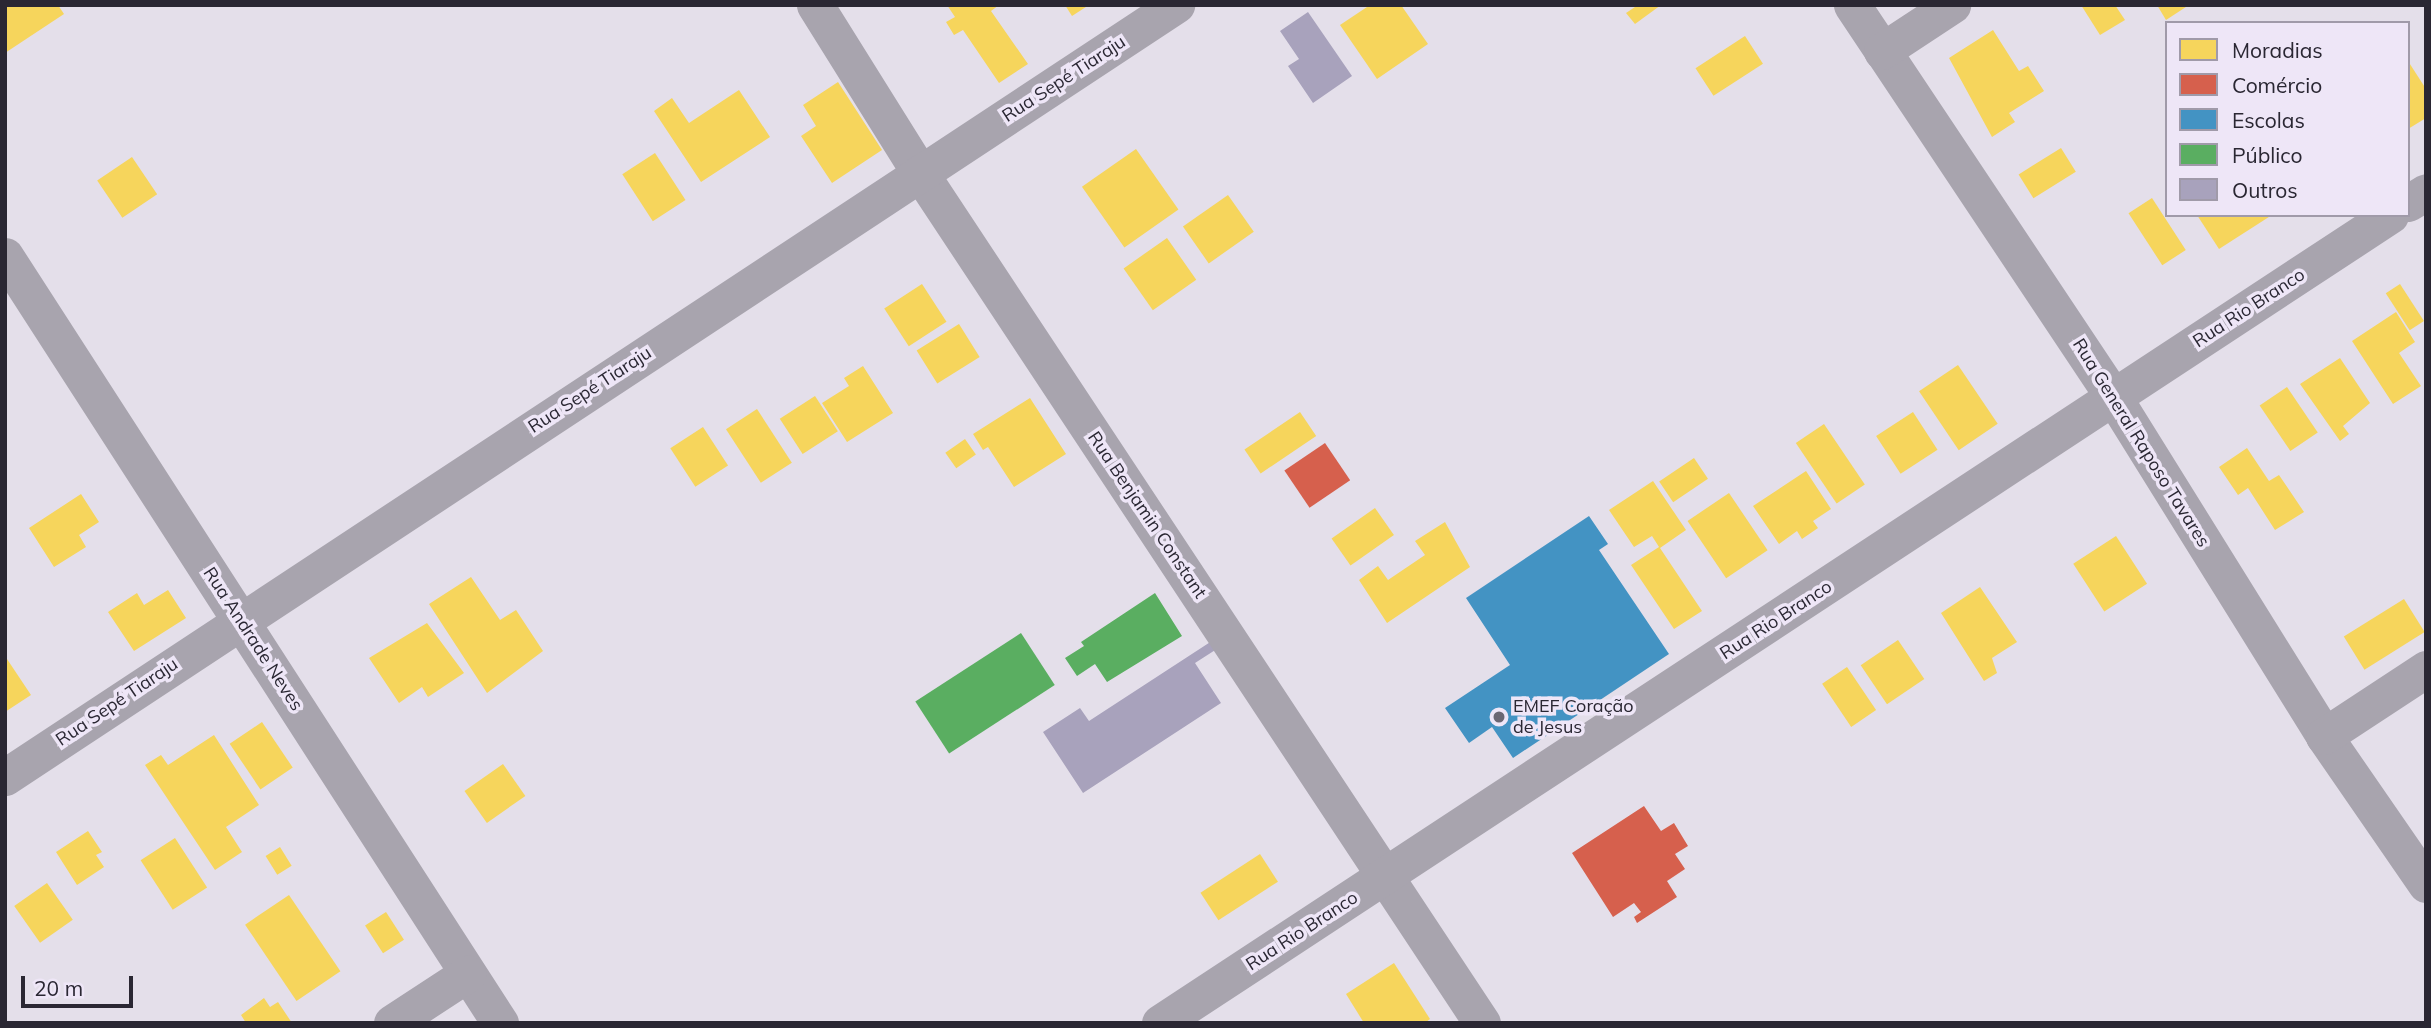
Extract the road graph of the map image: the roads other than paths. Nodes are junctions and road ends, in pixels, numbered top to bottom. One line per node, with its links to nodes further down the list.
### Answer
1 (815, 5): 6 (street, Rua Benjamin Constant)
2 (1176, 5): 6 (street, Rua Sepé Tiaraju)
3 (1852, 5): 5 (street, Rua General Raposo Tavares)
4 (1952, 5): 5 (street)
5 (1882, 51): 11 (street, Rua General Raposo Tavares)
6 (920, 173): 12 (street, Rua Sepé Tiaraju); 16 (street, Rua Benjamin Constant)
7 (2426, 192): 8 (street)
8 (2410, 202)
9 (2387, 217): 11 (street, Rua Rio Branco)
10 (5, 256): 12 (street, Rua Andrade Neves)
11 (2114, 398): 14 (street, Rua General Raposo Tavares); 16 (street, Rua Rio Branco)
12 (240, 620): 15 (street, Rua Sepé Tiaraju); 18 (street, Rua Andrade Neves)
13 (2426, 669): 14 (street)
14 (2323, 736): 17 (street, Rua General Raposo Tavares)
15 (5, 777)
16 (1388, 876): 21 (street, Rua Rio Branco); 22 (street, Rua Benjamin Constant)
17 (2426, 884)
18 (467, 974): 19 (street); 20 (street, Rua Andrade Neves)
19 (392, 1023)
20 (500, 1023)
21 (1160, 1023)
22 (1482, 1023)

